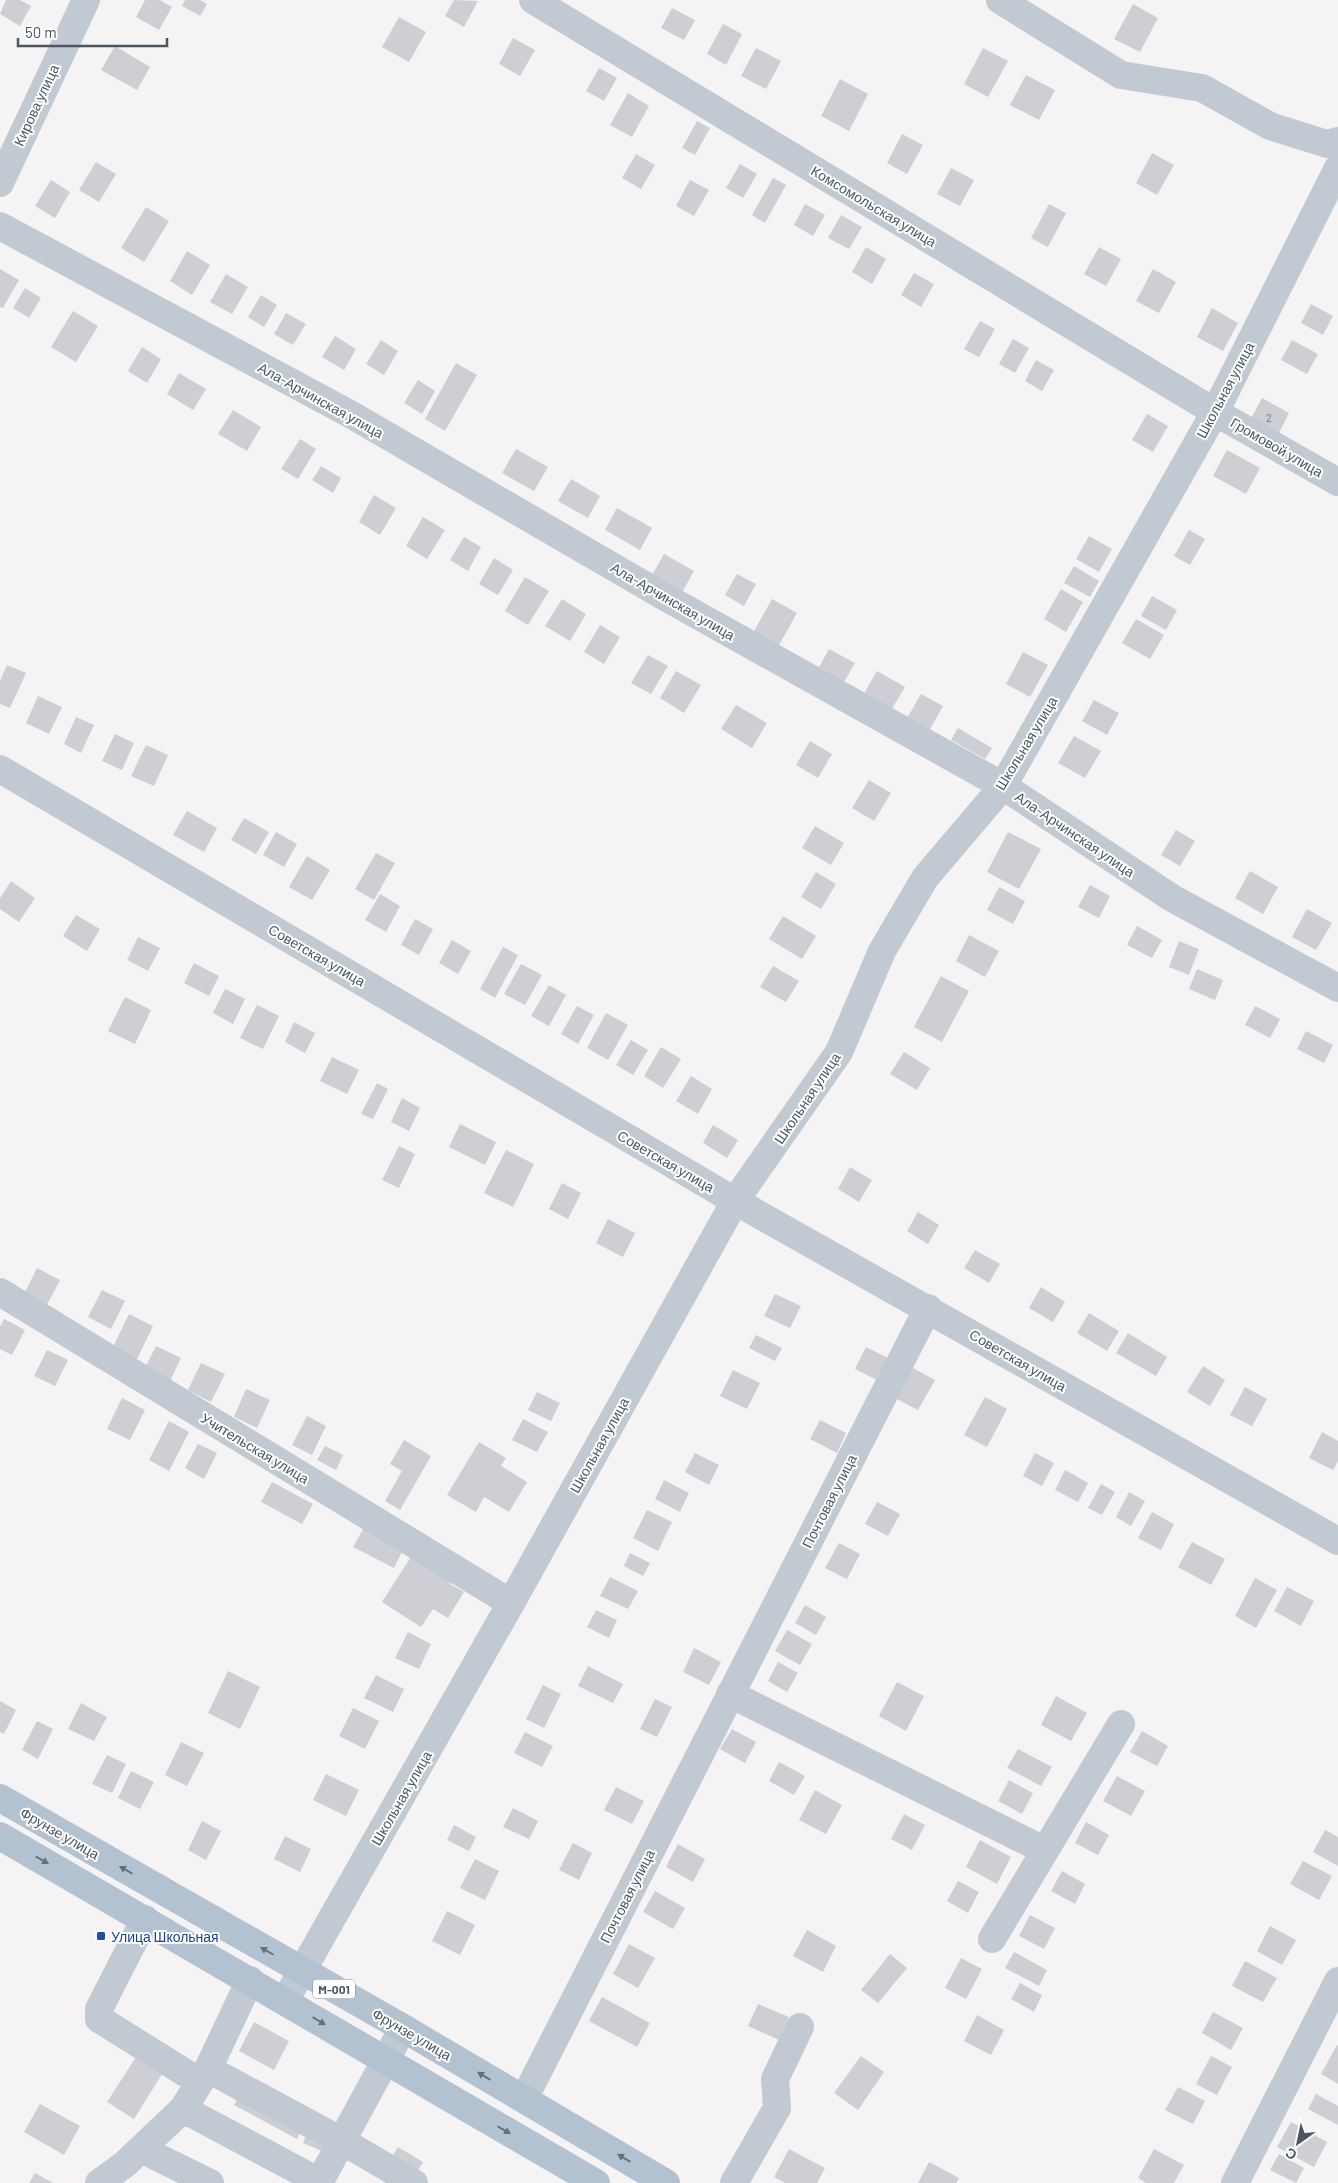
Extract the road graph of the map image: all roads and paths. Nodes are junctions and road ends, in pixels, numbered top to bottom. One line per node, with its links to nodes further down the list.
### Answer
1 (86, 0): 6 (street, Кирова улица)
2 (533, 0): 8 (street, Комсомольская улица)
3 (1000, 0): 4 (street)
4 (1338, 140)
5 (1338, 168): 8 (street, Школьная улица)
6 (0, 183)
7 (0, 226): 11 (street, Ала-Арчинская улица)
8 (1215, 412): 9 (street, Громовой улица); 11 (street, Школьная улица)
9 (1338, 482)
10 (0, 769): 13 (street, Советская улица)
11 (1003, 786): 12 (street, Ала-Арчинская улица); 13 (street, Школьная улица)
12 (1338, 988)
13 (735, 1201): 15 (street, Советская улица); 17 (street, Школьная улица)
14 (0, 1292): 17 (street, Учительская улица)
15 (928, 1308): 16 (street, Советская улица); 18 (street, Почтовая улица)
16 (1338, 1541)
17 (511, 1603): 25 (street, Школьная улица)
18 (730, 1694): 22 (street); 33 (street, Почтовая улица)
19 (1121, 1724): 22 (street)
20 (0, 1798): 25 (main road, Фрунзе улица / M-001, one-way to 20)
21 (0, 1836): 23 (main road, M-001, one-way to 23)
22 (1044, 1850): 24 (street)
23 (145, 1918): 26 (main road, M-001); 32 (street)
24 (992, 1939)
25 (302, 1972): 28 (street, Школьная улица); 30 (main road, Фрунзе улица / M-001)
26 (250, 1980): 28 (main road, M-001); 32 (street)
27 (1338, 1981): 44 (street)
28 (285, 2001): 31 (main road, M-001, one-way to 31)
29 (800, 2027): 43 (street)
30 (402, 2028): 31 (street); 33 (main road, Фрунзе улица / M-001, one-way to 30)
31 (385, 2060): 35 (street); 41 (main road, M-001, one-way to 41)
32 (204, 2076): 34 (street); 35 (street)
33 (524, 2099): 42 (main road, Фрунзе улица / M-001, one-way to 33)
34 (183, 2109): 36 (street); 37 (street)
35 (342, 2140): 37 (street); 40 (street)
36 (141, 2149): 38 (street); 39 (street)
37 (304, 2180)
38 (98, 2183)
39 (210, 2183)
40 (414, 2183)
41 (596, 2183)
42 (666, 2183)
43 (734, 2183)
44 (1235, 2183)

